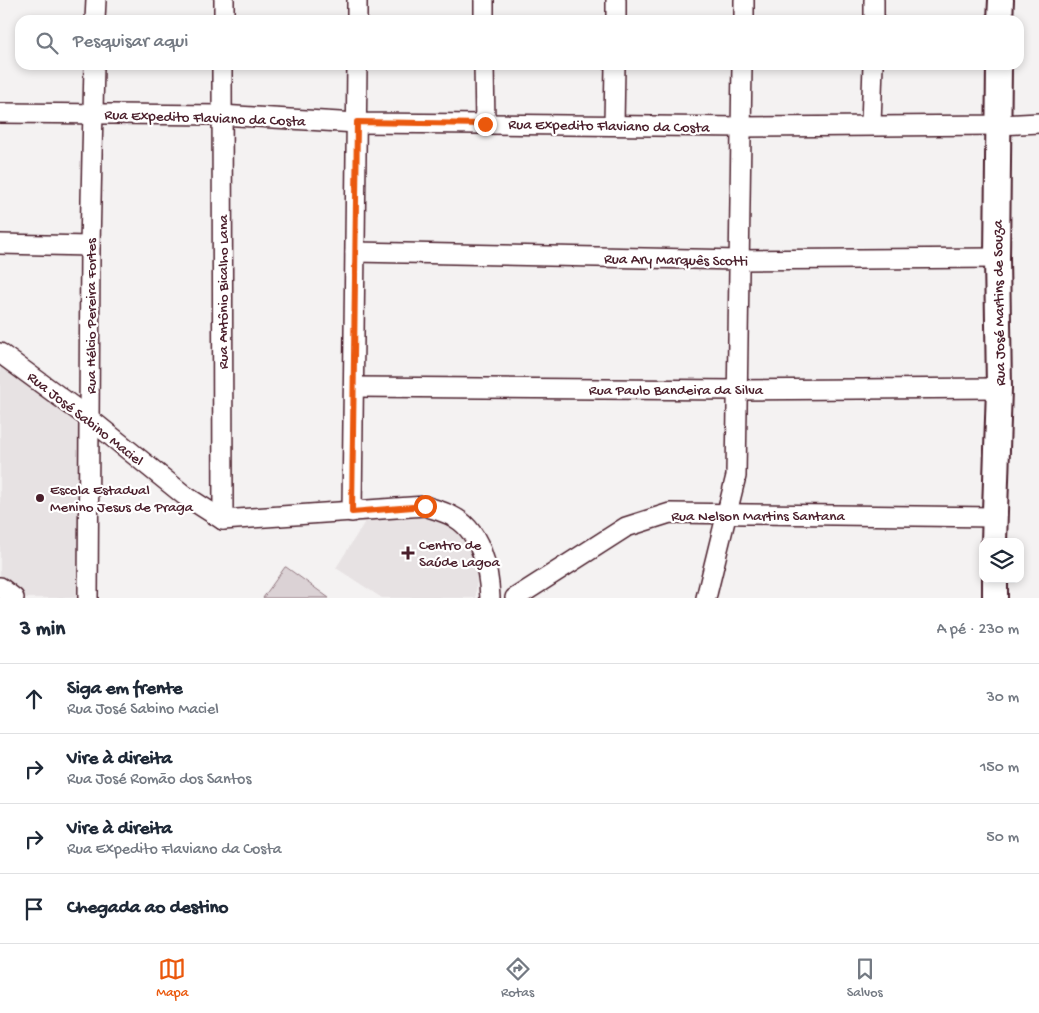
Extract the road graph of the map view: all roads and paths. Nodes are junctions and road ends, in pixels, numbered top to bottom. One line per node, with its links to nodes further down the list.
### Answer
1 (96, 0): 9 (street)
2 (224, 0): 10 (street)
3 (357, 0): 11 (street)
4 (484, 0): 12 (street)
5 (616, 0): 13 (street)
6 (744, 0): 14 (street)
7 (874, 0): 15 (street)
8 (1001, 0): 16 (street)
9 (95, 15)
10 (224, 15)
11 (357, 15)
12 (484, 15)
13 (616, 15)
14 (744, 15)
15 (874, 15)
16 (1000, 15)
17 (94, 70): 26 (street, Rua Hélcio Pereira Fortes)
18 (222, 70): 27 (street, Rua Antônio Bicalho Lana)
19 (357, 70): 28 (street)
20 (484, 70): 30 (street)
21 (615, 70): 33 (street)
22 (742, 70): 34 (street)
23 (873, 70): 31 (street)
24 (999, 70): 32 (street, Rua José Martins de Souza)
25 (0, 113): 26 (street, Rua Expedito Flaviano da Costa)
26 (92, 114): 27 (street, Rua Expedito Flaviano da Costa); 36 (street, Rua Hélcio Pereira Fortes)
27 (221, 116): 28 (street, Rua Expedito Flaviano da Costa); 48 (street, Rua Antônio Bicalho Lana)
28 (357, 122): 30 (street, Rua Expedito Flaviano da Costa); 37 (street)
29 (1039, 123): 32 (street, Rua Expedito Flaviano da Costa)
30 (485, 124): 33 (street, Rua Expedito Flaviano da Costa)
31 (871, 125): 32 (street, Rua Expedito Flaviano da Costa); 34 (street, Rua Expedito Flaviano da Costa)
32 (998, 125): 38 (street, Rua José Martins de Souza)
33 (614, 126): 34 (street, Rua Expedito Flaviano da Costa)
34 (741, 127): 39 (street)
35 (0, 244): 36 (street)
36 (90, 246): 44 (street, Rua Hélcio Pereira Fortes)
37 (355, 252): 39 (street, Rua Ary Marquês Scotti); 41 (street)
38 (997, 258): 39 (street, Rua Ary Marquês Scotti); 42 (street, Rua José Martins de Souza)
39 (740, 260): 43 (street)
40 (0, 353): 44 (street, Rua José Sabino Maciel)
41 (354, 387): 43 (street, Rua Paulo Bandeira da Silva); 45 (street)
42 (999, 388): 43 (street, Rua Paulo Bandeira da Silva); 47 (street, Rua José Martins de Souza)
43 (738, 390): 46 (street)
44 (90, 419): 48 (street, Rua José Sabino Maciel); 53 (street, Rua Hélcio Pereira Fortes)
45 (352, 512): 48 (street); 54 (street)
46 (728, 513): 47 (street, Rua Nelson Martins Santana); 55 (street, Rua Nelson Martins Santana); 56 (street)
47 (994, 517): 49 (street, Rua José Martins de Souza)
48 (223, 520)
49 (994, 538)
50 (995, 583): 57 (street)
51 (0, 587): 52 (street)
52 (14, 598)
53 (88, 598)
54 (490, 598)
55 (515, 598)
56 (706, 598)
57 (995, 598)

